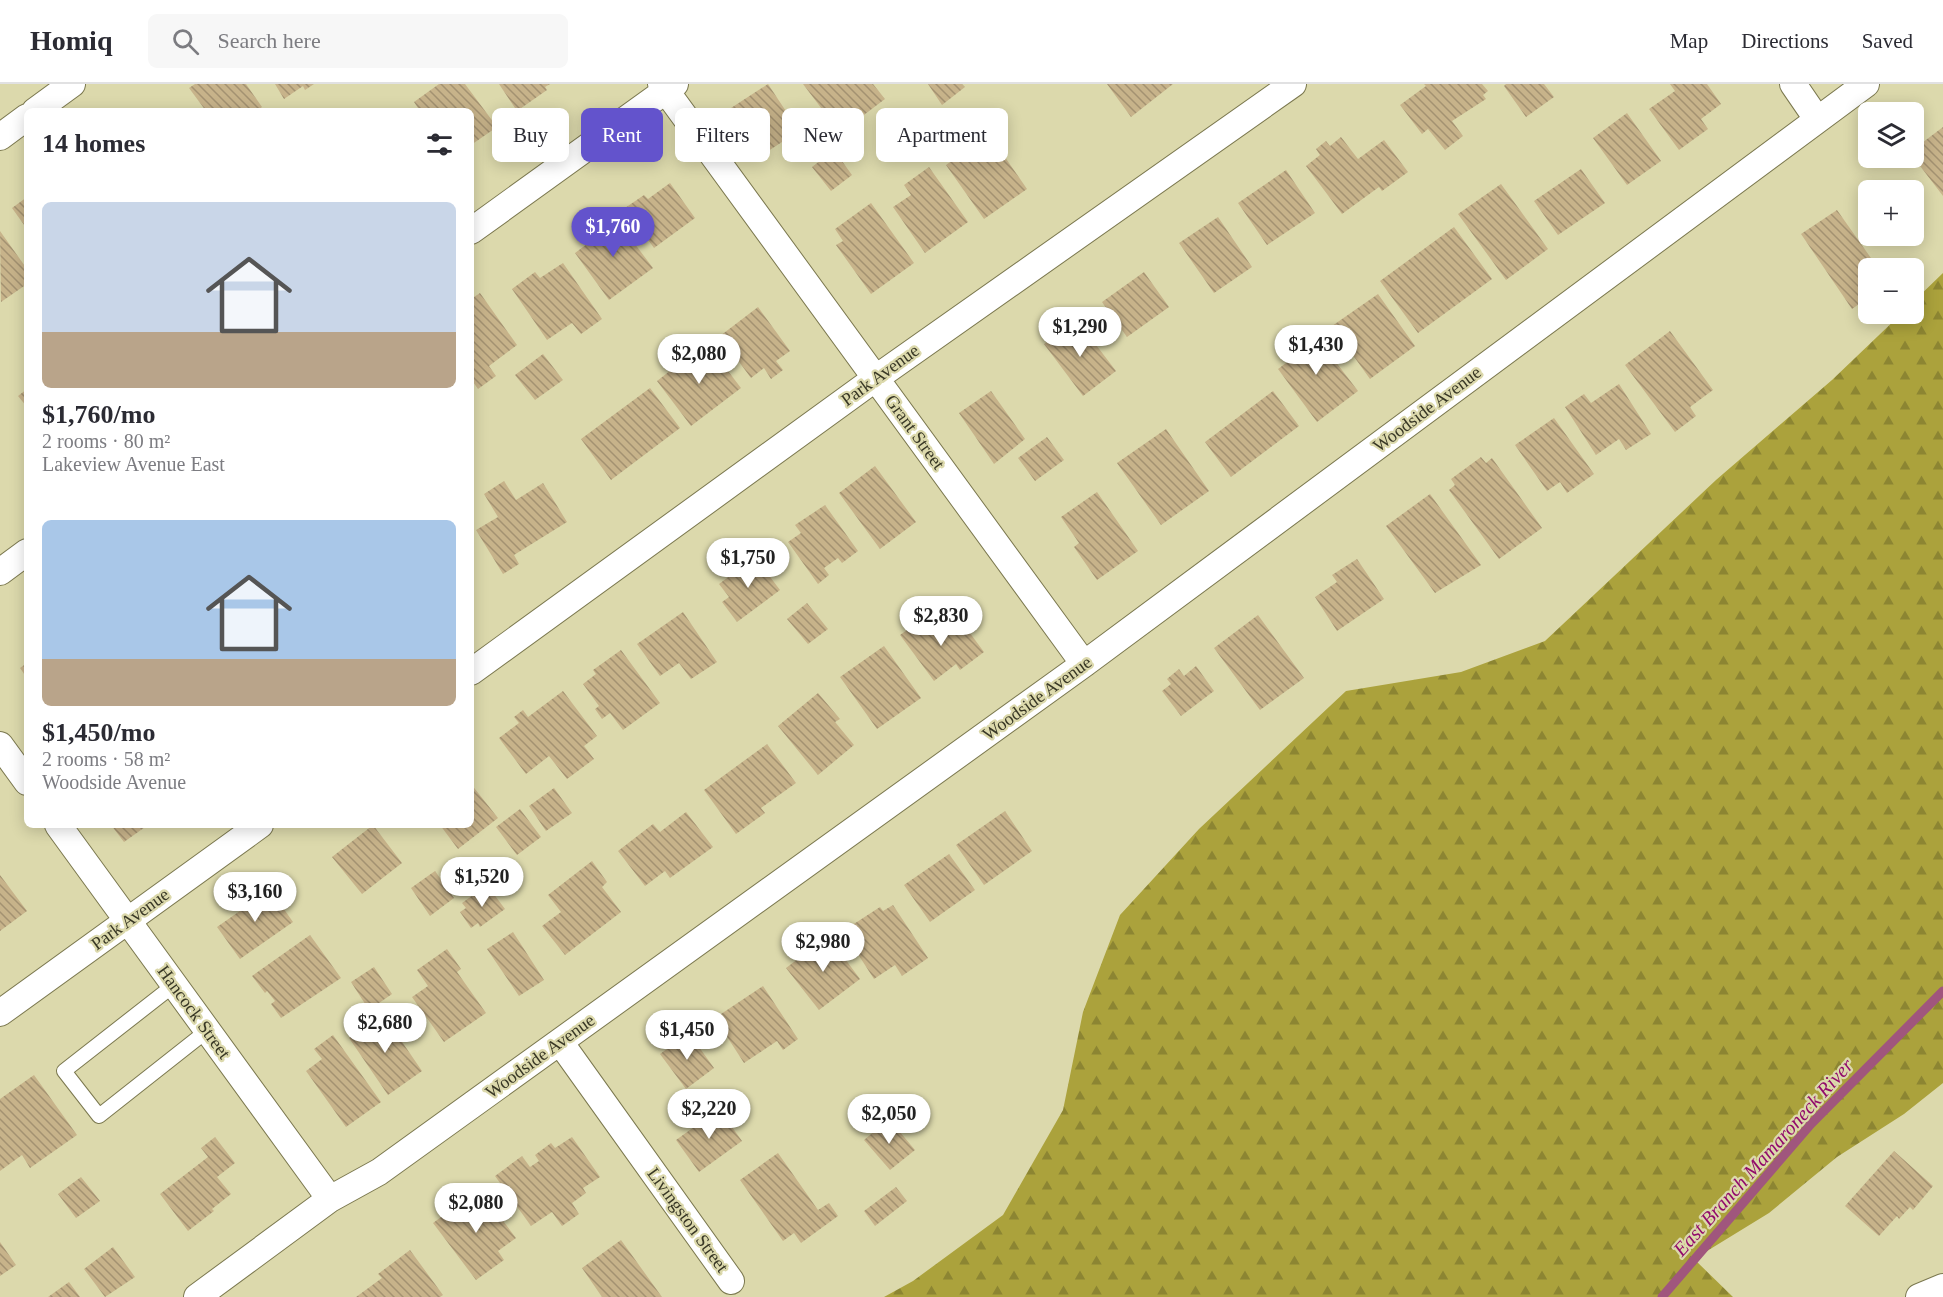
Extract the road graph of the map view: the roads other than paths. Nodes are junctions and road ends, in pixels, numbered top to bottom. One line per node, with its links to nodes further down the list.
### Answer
1 (72, 84): 6 (street)
2 (1293, 84): 11 (street, Park Avenue)
3 (1792, 84): 8 (street)
4 (1866, 84): 8 (street, Woodside Avenue)
5 (667, 86): 10 (street); 11 (street, Grant Street)
6 (39, 108)
7 (24, 119): 9 (street)
8 (1817, 119): 14 (street, Woodside Avenue)
9 (0, 137)
10 (474, 229)
11 (876, 378): 14 (street, Grant Street); 15 (street, Park Avenue)
12 (24, 554): 13 (street)
13 (0, 572)
14 (1084, 664): 24 (street, Woodside Avenue)
15 (474, 670)
16 (0, 745): 17 (street)
17 (24, 779)
18 (60, 828): 20 (street, Hancock Street)
19 (256, 828): 20 (street, Park Avenue)
20 (128, 921): 21 (street, Hancock Street); 22 (street, Park Avenue)
21 (174, 985): 23 (street, Hancock Street); 23 (lane)
22 (0, 1013)
23 (208, 1030): 25 (street, Hancock Street)
24 (560, 1042): 25 (street, Woodside Avenue); 26 (street, Livingston Street)
25 (330, 1199): 28 (street, Woodside Avenue)
26 (732, 1281)
27 (1943, 1287): 29 (street)
28 (197, 1297)
29 (1919, 1297)

